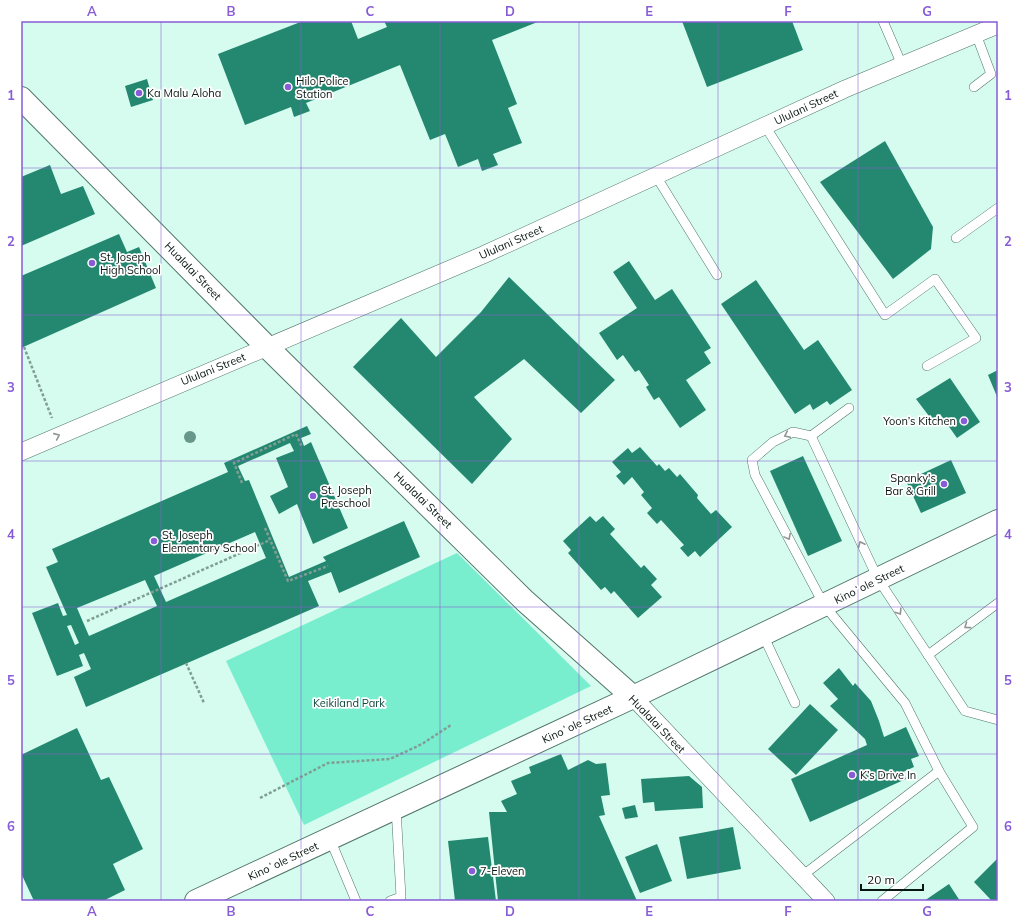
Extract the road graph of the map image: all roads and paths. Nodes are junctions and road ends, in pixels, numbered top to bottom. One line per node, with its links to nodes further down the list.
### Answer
1 (884, 21): 4 (lane)
2 (998, 25): 3 (street, Ululani Street)
3 (976, 34): 4 (street, Ululani Street); 5 (lane)
4 (902, 65): 7 (street, Ululani Street)
5 (974, 87)
6 (21, 98): 13 (street, Hualalai Street)
7 (765, 126): 8 (street, Ululani Street); 14 (lane)
8 (656, 176): 11 (lane); 13 (street, Ululani Street)
9 (998, 208): 10 (lane)
10 (956, 238)
11 (717, 275)
12 (24, 347): 16 (path)
13 (267, 347): 16 (street, Ululani Street); 32 (street, Hualalai Street)
14 (927, 366)
15 (849, 408): 17 (lane)
16 (59, 435): 19 (street, Ululani Street, one-way to 16)
17 (811, 436): 25 (lane, one-way to 17); 27 (lane, one-way to 27)
18 (302, 447): 20 (path)
19 (21, 452)
20 (242, 483)
21 (998, 521): 25 (street, Kinoʻole Street)
22 (265, 528): 23 (path)
23 (270, 540): 24 (path); 28 (path)
24 (328, 566)
25 (878, 579): 27 (street, Kinoʻole Street); 30 (lane, one-way to 30)
26 (998, 603): 30 (lane, one-way to 30)
27 (824, 605): 29 (street, Kinoʻole Street); 37 (lane)
28 (87, 621)
29 (763, 635): 32 (street, Kinoʻole Street); 34 (lane)
30 (928, 655): 35 (lane)
31 (186, 664): 33 (path)
32 (633, 697): 39 (street, Kinoʻole Street); 41 (street, Hualalai Street)
33 (204, 703)
34 (795, 703)
35 (998, 720)
36 (451, 725): 38 (path)
37 (939, 771): 41 (lane); 46 (lane)
38 (260, 798)
39 (396, 808): 40 (street, Kinoʻole Street); 44 (lane)
40 (330, 839): 42 (street, Kinoʻole Street); 43 (lane)
41 (802, 876): 45 (street, Hualalai Street)
42 (196, 901)
43 (356, 901)
44 (390, 901)
45 (826, 901)
46 (882, 901)

